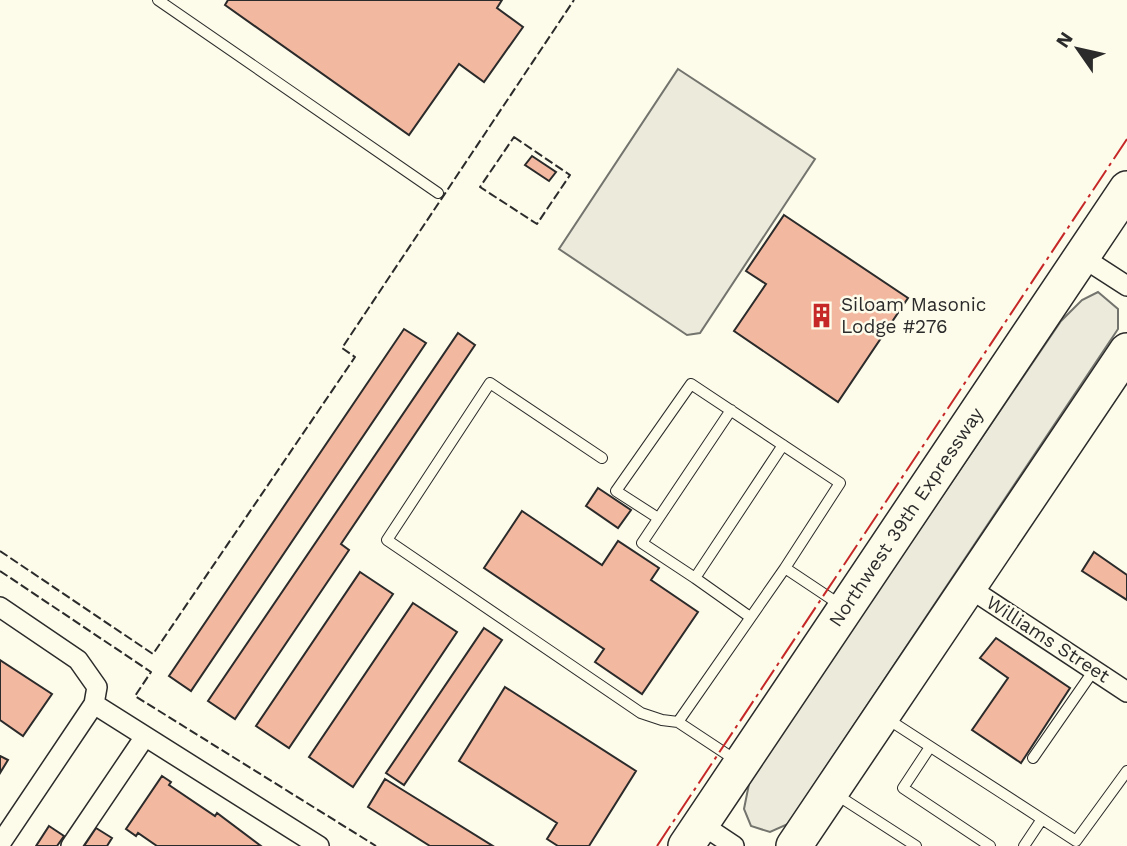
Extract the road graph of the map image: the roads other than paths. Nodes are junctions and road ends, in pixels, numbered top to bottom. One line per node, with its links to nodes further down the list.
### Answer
1 (158, 0): 3 (lane)
2 (1127, 189): 4 (highway, Northwest 39th Expressway)
3 (438, 193)
4 (1082, 257): 5 (street); 15 (highway, Northwest 39th Expressway)
5 (1127, 286)
6 (1127, 351): 13 (highway)
7 (732, 410): 8 (lane); 10 (lane); 10 (lane)
8 (783, 445): 11 (lane); 12 (lane)
9 (601, 458): 21 (lane)
10 (658, 518): 12 (lane)
11 (785, 568): 15 (lane); 16 (lane)
12 (695, 578): 16 (lane)
13 (968, 587): 17 (street, Williams Street); 20 (highway)
14 (0, 607): 19 (street)
15 (846, 608): 25 (highway, Northwest 39th Expressway)
16 (750, 617): 21 (lane)
17 (1094, 670): 18 (street, Williams Street); 24 (lane)
18 (1127, 692)
19 (94, 704): 22 (street); 30 (street)
20 (882, 716): 23 (lane); 27 (highway)
21 (678, 722): 25 (lane)
22 (144, 738): 31 (street); 32 (street)
23 (930, 747): 28 (lane); 36 (lane)
24 (1034, 758)
25 (740, 764): 29 (highway, Northwest 39th Expressway)
26 (1127, 772): 28 (lane)
27 (831, 792): 34 (highway); 35 (lane)
28 (1042, 819): 37 (lane)
29 (693, 835): 33 (street)
30 (0, 844)
31 (71, 846)
32 (318, 846)
33 (734, 846)
34 (794, 846)
35 (916, 846)
36 (990, 846)
37 (1024, 846)

